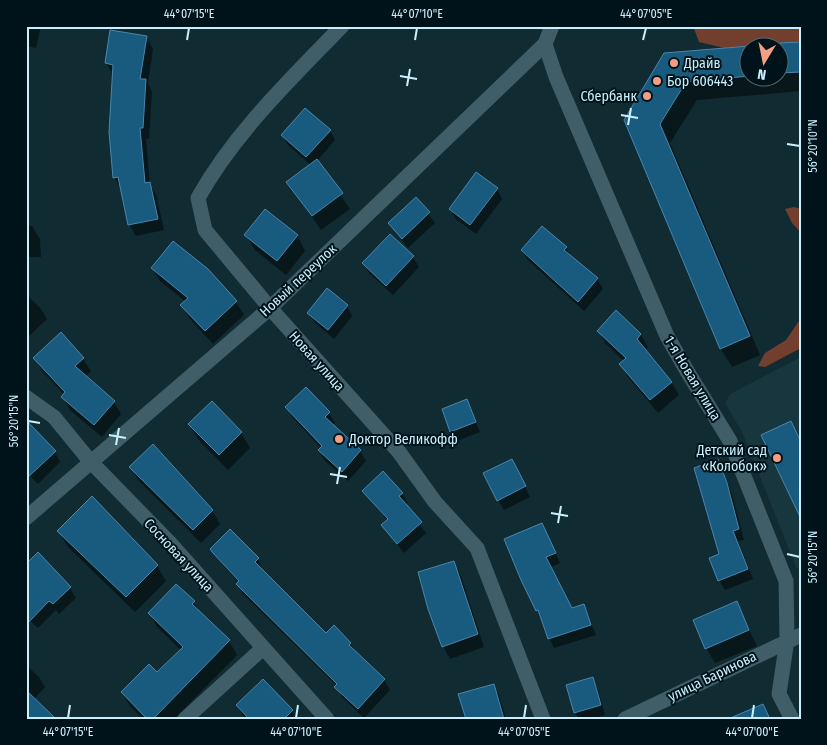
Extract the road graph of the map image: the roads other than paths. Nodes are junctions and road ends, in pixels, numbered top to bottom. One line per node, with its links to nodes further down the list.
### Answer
1 (342, 26): 4 (street, Новая улица)
2 (552, 26): 3 (street, Новый переулок)
3 (545, 44): 4 (street, Новый переулок); 8 (street, 1-я Новая улица)
4 (270, 308): 6 (street, Новый переулок); 12 (street, Новая улица)
5 (26, 397): 6 (street, Сосновая улица)
6 (90, 461): 7 (street, Новый переулок); 9 (street, Сосновая улица)
7 (26, 518)
8 (794, 638): 13 (street, улица Баринова); 14 (street, 1-я Новая улица)
9 (263, 648): 10 (street); 11 (street, Сосновая улица)
10 (185, 719)
11 (327, 719)
12 (543, 719)
13 (625, 719)
14 (792, 719)

